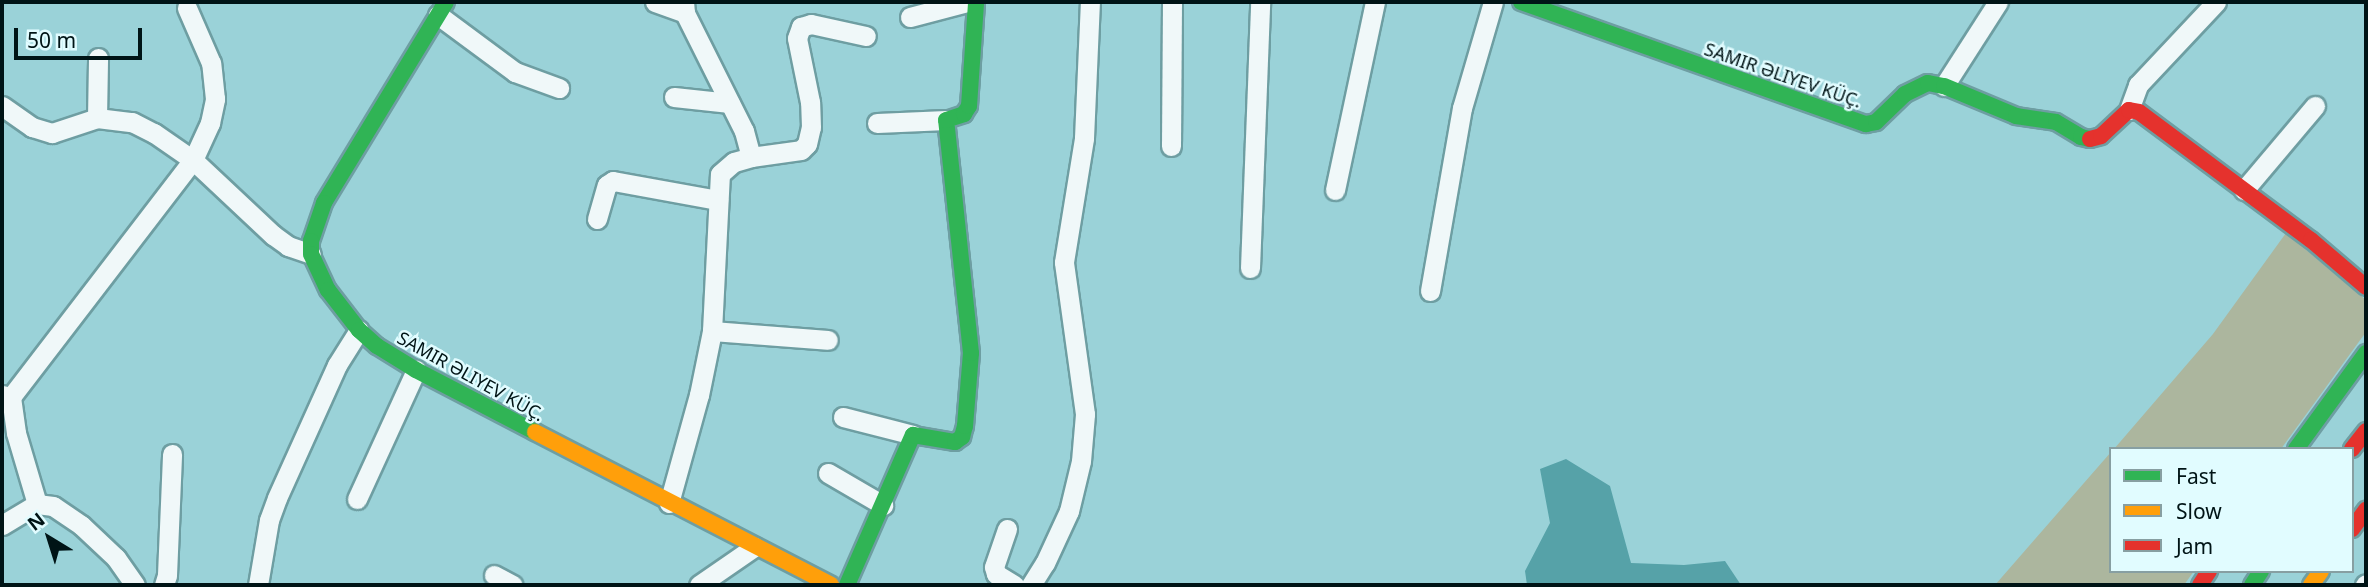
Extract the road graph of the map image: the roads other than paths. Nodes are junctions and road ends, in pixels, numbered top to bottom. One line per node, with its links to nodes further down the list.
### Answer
1 (655, 2): 12 (street)
2 (967, 2): 15 (street)
3 (976, 2): 26 (main road)
4 (1090, 2): 70 (street)
5 (1172, 2): 28 (street)
6 (1260, 2): 36 (street)
7 (1375, 2): 31 (street)
8 (1493, 2): 38 (street)
9 (1521, 2): 18 (main road, SAMIR ƏLIYEV KÜÇ.)
10 (1997, 2): 18 (street)
11 (2216, 2): 24 (street)
12 (685, 7): 21 (street)
13 (187, 8): 30 (street)
14 (442, 8): 19 (street); 35 (main road)
15 (910, 16)
16 (866, 36): 29 (street)
17 (98, 58): 25 (street)
18 (1944, 86): 24 (main road)
19 (559, 88)
20 (674, 97): 21 (street)
21 (730, 103): 29 (street)
22 (2, 106): 25 (street)
23 (2315, 106): 32 (street)
24 (2129, 110): 32 (main road)
25 (97, 118): 30 (street)
26 (946, 120): 27 (street); 47 (main road)
27 (877, 122)
28 (1171, 146)
29 (751, 157): 33 (street)
30 (193, 160): 35 (street); 44 (street)
31 (1335, 190)
32 (2244, 190): 37 (main road)
33 (718, 200): 34 (street); 40 (street)
34 (597, 219)
35 (311, 254): 39 (main road, SAMIR ƏLIYEV KÜÇ.)
36 (1250, 268)
37 (2366, 288)
38 (1430, 291)
39 (359, 330): 43 (main road, SAMIR ƏLIYEV KÜÇ.); 64 (street)
40 (712, 331): 41 (street); 53 (street)
41 (828, 340)
42 (2366, 353): 48 (main road)
43 (416, 370): 52 (street); 53 (main road, SAMIR ƏLIYEV KÜÇ.)
44 (6, 396): 54 (street)
45 (843, 417): 47 (street)
46 (2366, 431): 49 (main road)
47 (914, 435): 55 (main road)
48 (2297, 447)
49 (2354, 447)
50 (172, 454): 63 (street)
51 (828, 473): 55 (street)
52 (357, 499)
53 (668, 503): 60 (main road, SAMIR ƏLIYEV KÜÇ.)
54 (37, 504): 58 (street); 62 (street)
55 (883, 505): 68 (main road)
56 (2366, 510): 57 (main road)
57 (2354, 525)
58 (2, 526)
59 (1007, 529): 69 (street)
60 (754, 547): 66 (street); 67 (main road, SAMIR ƏLIYEV KÜÇ.)
61 (494, 575): 65 (street)
62 (135, 585)
63 (164, 585)
64 (258, 585)
65 (513, 585)
66 (699, 585)
67 (831, 585)
68 (847, 585)
69 (1014, 585)
70 (1031, 585)

